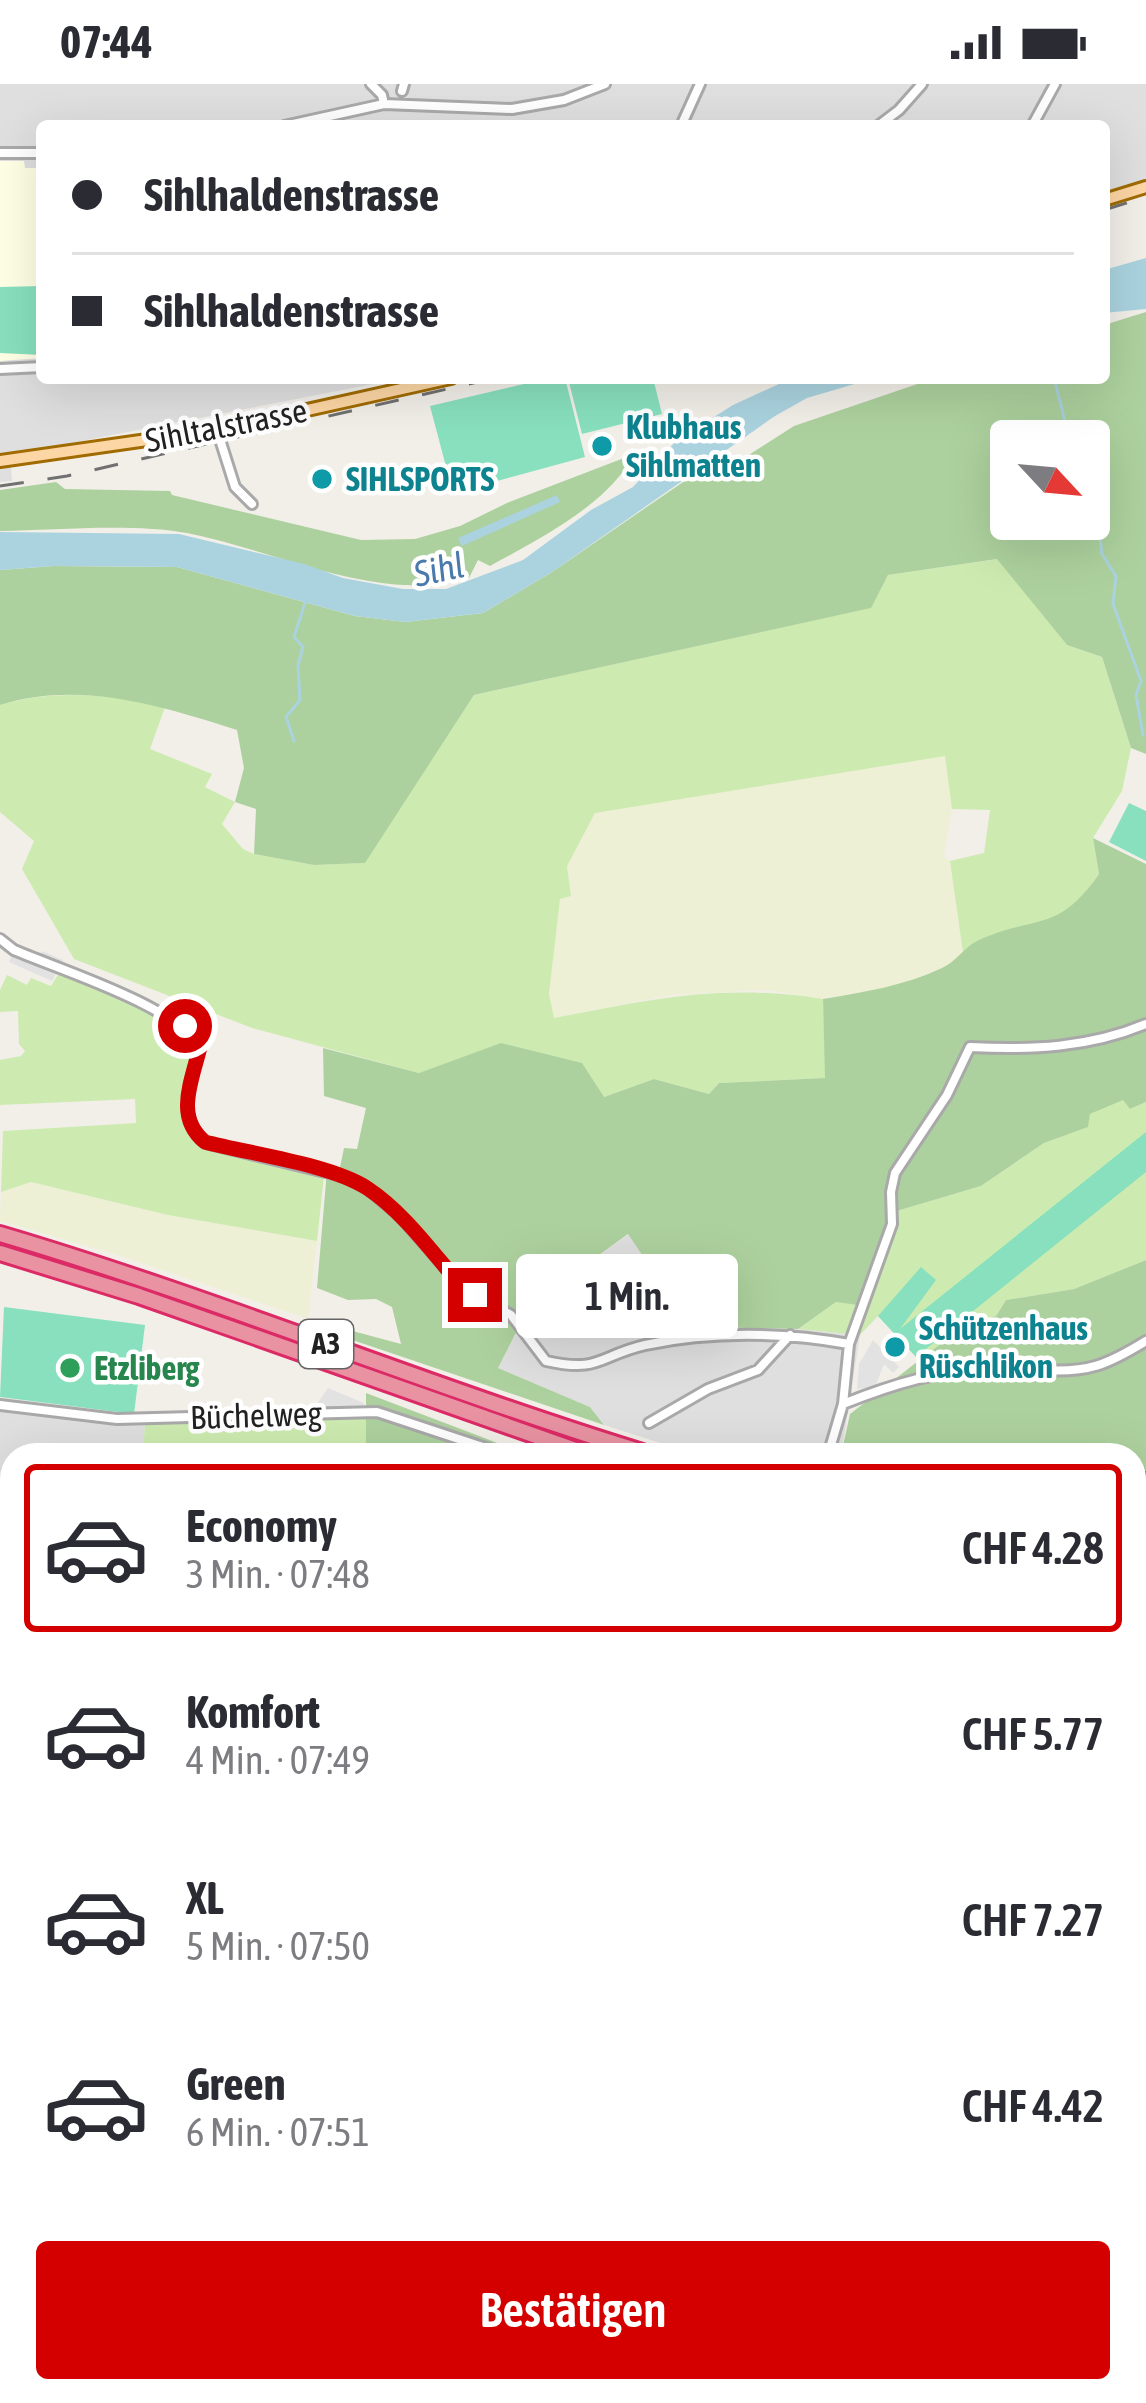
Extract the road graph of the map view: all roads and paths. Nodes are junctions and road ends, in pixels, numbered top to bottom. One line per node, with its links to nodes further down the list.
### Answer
1 (371, 84): 6 (street)
2 (605, 84): 6 (street)
3 (700, 84): 8 (street)
4 (922, 84): 9 (street)
5 (1054, 84): 10 (street)
6 (384, 104): 7 (street)
7 (311, 120)
8 (684, 120)
9 (886, 120)
10 (1035, 120)
11 (0, 153): 12 (street)
12 (36, 153)
13 (1146, 187): 14 (main road)
14 (1110, 198)
15 (36, 367): 16 (street)
16 (0, 369)
17 (424, 384): 18 (main road, Sihltalstrasse)
18 (218, 430): 19 (main road, Sihltalstrasse); 20 (street)
19 (0, 461)
20 (251, 504)
21 (0, 939): 25 (street)
22 (1146, 1024): 27 (street)
23 (0, 1234): 33 (highway, A3)
24 (0, 1253): 32 (highway, A3)
25 (791, 1333): 27 (street); 30 (street)
26 (1146, 1341): 29 (street)
27 (850, 1344): 29 (street)
28 (0, 1405): 31 (street, Büchelweg)
29 (843, 1405): 34 (street)
30 (649, 1423)
31 (471, 1443)
32 (556, 1443)
33 (615, 1443)
34 (832, 1443)

